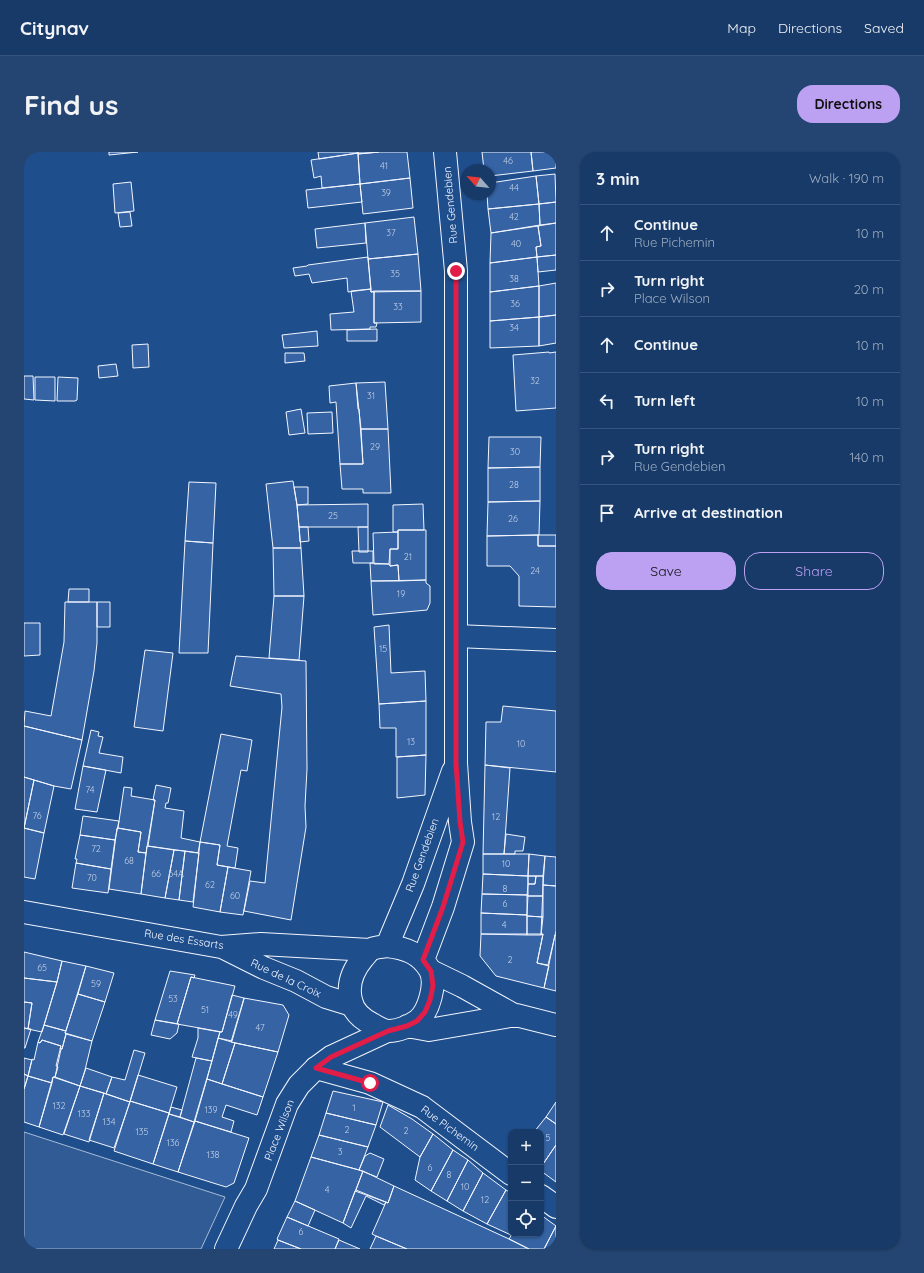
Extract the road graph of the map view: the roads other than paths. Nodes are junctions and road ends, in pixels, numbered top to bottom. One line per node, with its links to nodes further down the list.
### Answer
1 (445, 152): 2 (main road, Rue Gendebien)
2 (456, 636): 3 (main road); 4 (main road, Rue Gendebien)
3 (556, 640)
4 (456, 763): 7 (main road, Rue Gendebien); 8 (main road, Rue Gendebien)
5 (24, 912): 6 (main road, Rue des Essarts)
6 (221, 947): 7 (main road, Rue des Essarts); 9 (main road, Rue de la Croix)
7 (378, 948): 8 (main road); 9 (main road)
8 (427, 966): 10 (main road); 12 (main road)
9 (352, 1005): 12 (main road)
10 (514, 1015): 11 (main road); 12 (main road)
11 (556, 1025)
12 (397, 1029): 13 (main road, Place Wilson)
13 (316, 1068): 14 (main road, Rue Pichemin); 17 (main road, Place Wilson)
14 (508, 1172)
15 (544, 1198): 16 (main road)
16 (556, 1207)
17 (226, 1249)

